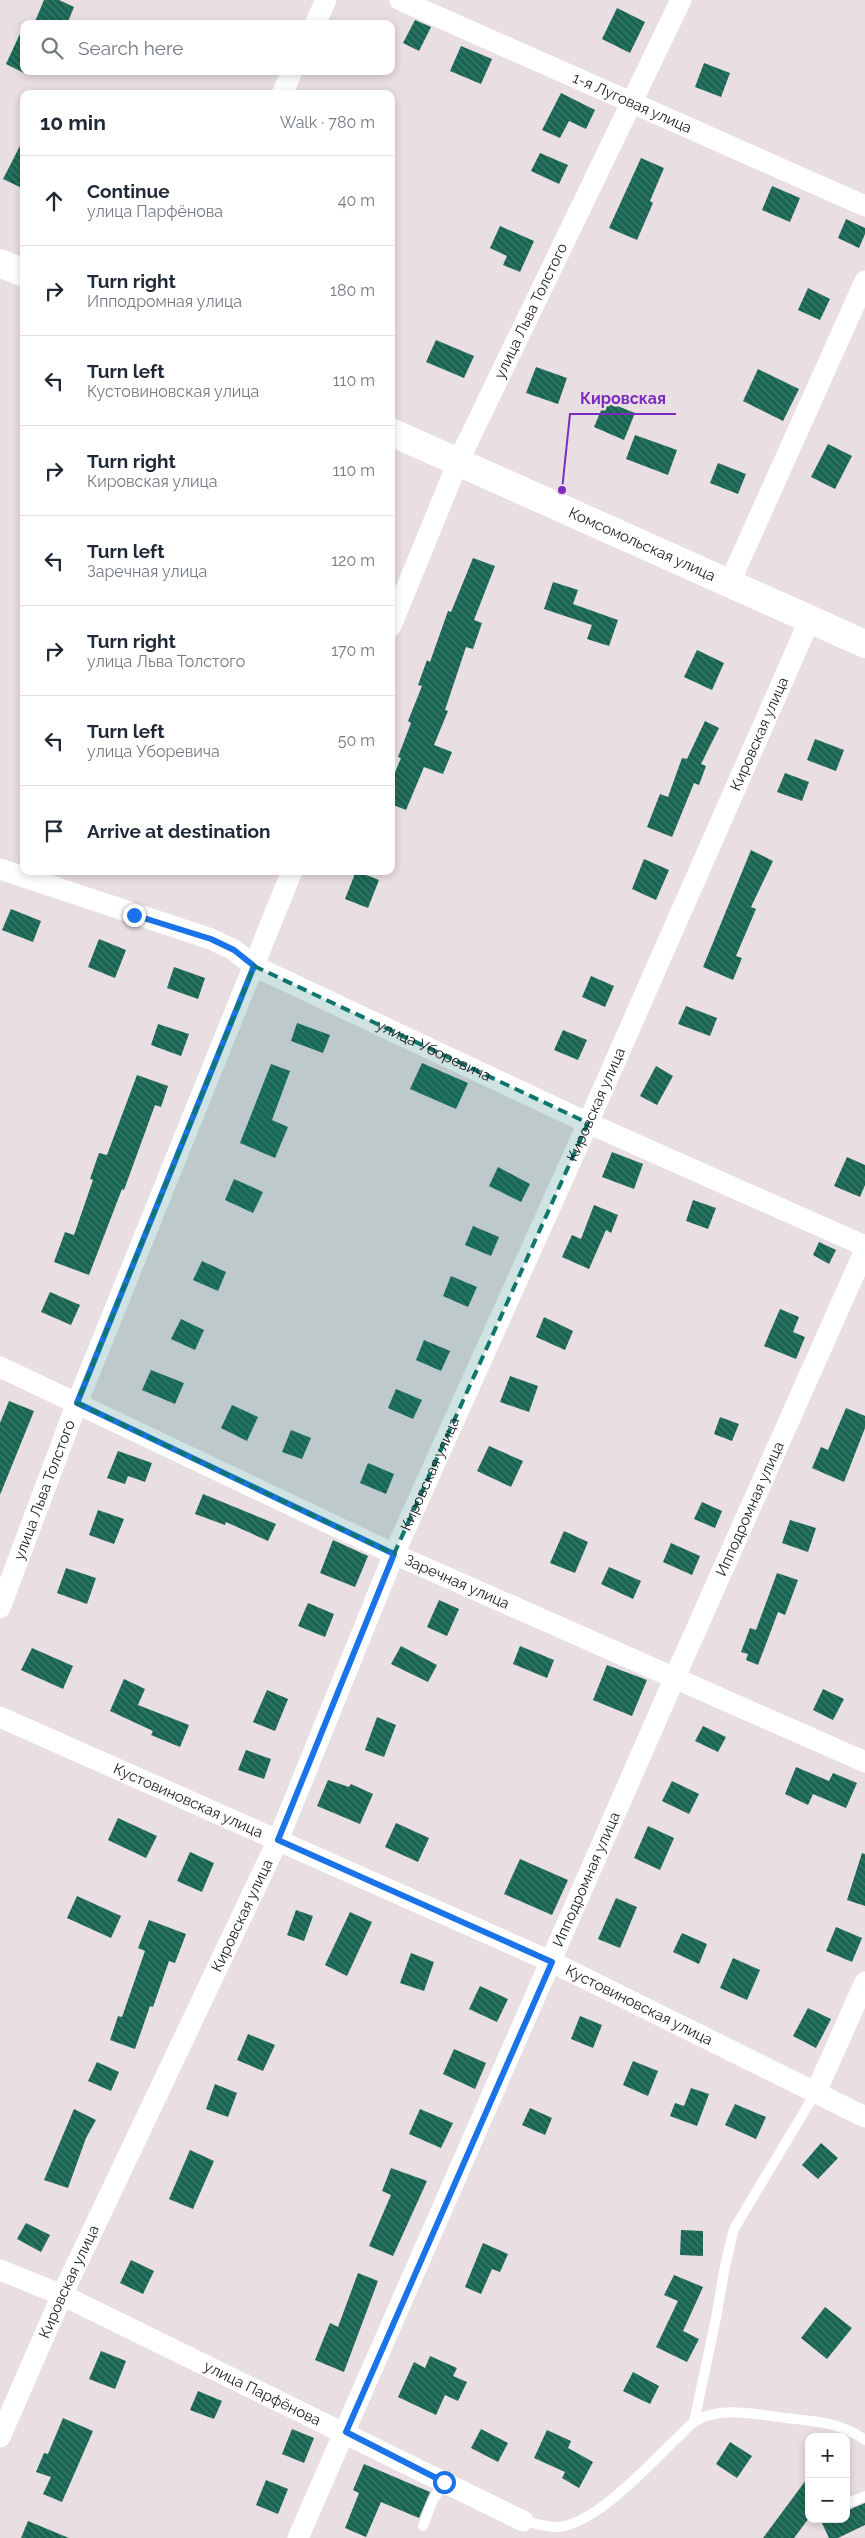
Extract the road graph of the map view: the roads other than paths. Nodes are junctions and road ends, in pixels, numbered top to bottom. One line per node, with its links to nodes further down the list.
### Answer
1 (326, 0): 4 (street)
2 (400, 0): 7 (street, 1-я Луговая улица)
3 (681, 0): 7 (street, улица Льва Толстого)
4 (317, 20)
5 (290, 75): 6 (street)
6 (284, 90)
7 (631, 103): 8 (street, 1-я Луговая улица); 13 (street, улица Льва Толстого)
8 (865, 206)
9 (0, 263): 10 (main road)
10 (20, 271)
11 (865, 281): 14 (street)
12 (395, 434): 13 (main road, Комсомольская улица)
13 (458, 462): 14 (main road, Комсомольская улица); 15 (street, улица Льва Толстого)
14 (730, 582): 16 (main road, Комсомольская улица)
15 (395, 616)
16 (810, 619): 17 (main road, Комсомольская улица); 23 (street, Кировская улица)
17 (865, 644)
18 (0, 868): 19 (street, улица Уборевича)
19 (20, 875)
20 (21, 875): 22 (street, улица Уборевича)
21 (290, 875): 22 (street, улица Льва Толстого)
22 (254, 966): 23 (street, улица Уборевича); 27 (street, улица Льва Толстого)
23 (588, 1123): 24 (street, улица Уборевича); 28 (street, Кировская улица)
24 (865, 1246)
25 (865, 1250): 30 (street, Ипподромная улица)
26 (0, 1367): 27 (street, Заречная улица)
27 (77, 1403): 28 (street, Заречная улица); 29 (street, улица Льва Толстого)
28 (394, 1554): 30 (street, Заречная улица); 33 (street, Кировская улица)
29 (0, 1608)
30 (675, 1677): 32 (street, Заречная улица); 34 (street, Ипподромная улица)
31 (0, 1717): 33 (street, Кустовиновская улица)
32 (865, 1762)
33 (278, 1840): 34 (street, Кустовиновская улица); 39 (street, Кировская улица)
34 (552, 1962): 36 (street, Кустовиновская улица); 41 (street, Ипподромная улица)
35 (865, 1982): 36 (street)
36 (816, 2092): 37 (street, Кустовиновская улица); 40 (lane)
37 (865, 2117)
38 (0, 2270): 39 (street, улица Парфёнова)
39 (62, 2295): 41 (street, улица Парфёнова); 42 (street, Кировская улица)
40 (694, 2422): 43 (lane); 47 (lane)
41 (346, 2432): 44 (street, улица Парфёнова); 49 (street, Ипподромная улица)
42 (0, 2437)
43 (865, 2440)
44 (444, 2482): 47 (street, улица Парфёнова); 48 (lane)
45 (865, 2496): 46 (lane)
46 (850, 2502)
47 (523, 2521)
48 (423, 2526)
49 (298, 2538)

